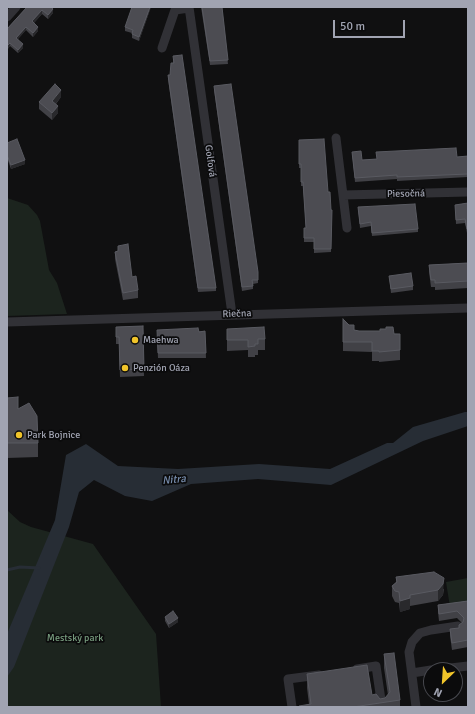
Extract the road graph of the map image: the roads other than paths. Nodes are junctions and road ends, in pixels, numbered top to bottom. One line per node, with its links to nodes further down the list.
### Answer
1 (16, 7): 3 (street)
2 (189, 8): 4 (street); 10 (street, Golfová)
3 (7, 17)
4 (162, 48)
5 (336, 138): 7 (street)
6 (468, 192): 7 (street, Piesočná)
7 (343, 195): 8 (street)
8 (347, 228)
9 (468, 308): 10 (street, Riečna)
10 (232, 314): 11 (street, Riečna)
11 (7, 322)
12 (458, 626): 16 (street)
13 (346, 671): 18 (street)
14 (423, 671): 16 (street)
15 (332, 673): 17 (street)
16 (412, 673): 19 (street)
17 (292, 707)
18 (382, 707)
19 (416, 707)

